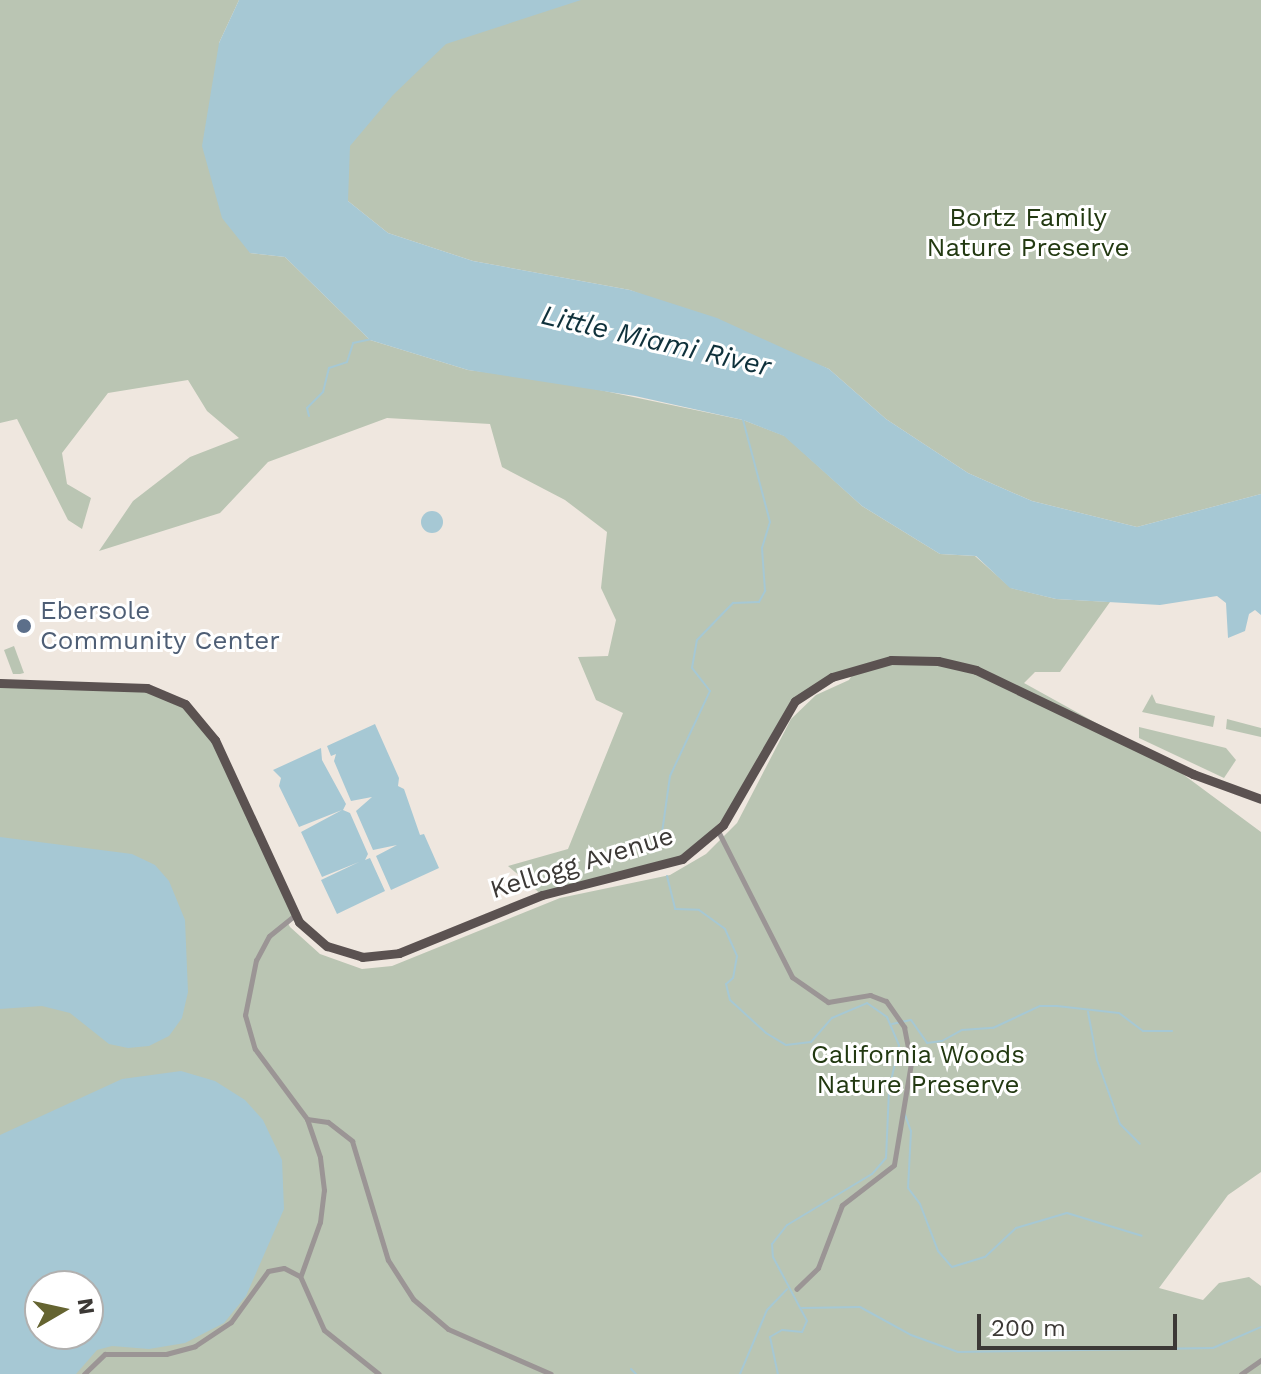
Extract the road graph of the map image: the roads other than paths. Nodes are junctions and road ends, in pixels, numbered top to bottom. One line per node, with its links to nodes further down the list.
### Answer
1 (0, 683): 4 (main road, Kellogg Avenue)
2 (1261, 799): 3 (main road, Kellogg Avenue)
3 (718, 831): 4 (main road, Kellogg Avenue); 7 (street)
4 (295, 915): 5 (street)
5 (307, 1119): 6 (street); 11 (street)
6 (300, 1276): 9 (street); 10 (street)
7 (796, 1289)
8 (1261, 1360): 12 (street)
9 (84, 1374)
10 (379, 1374)
11 (551, 1374)
12 (1241, 1374)

